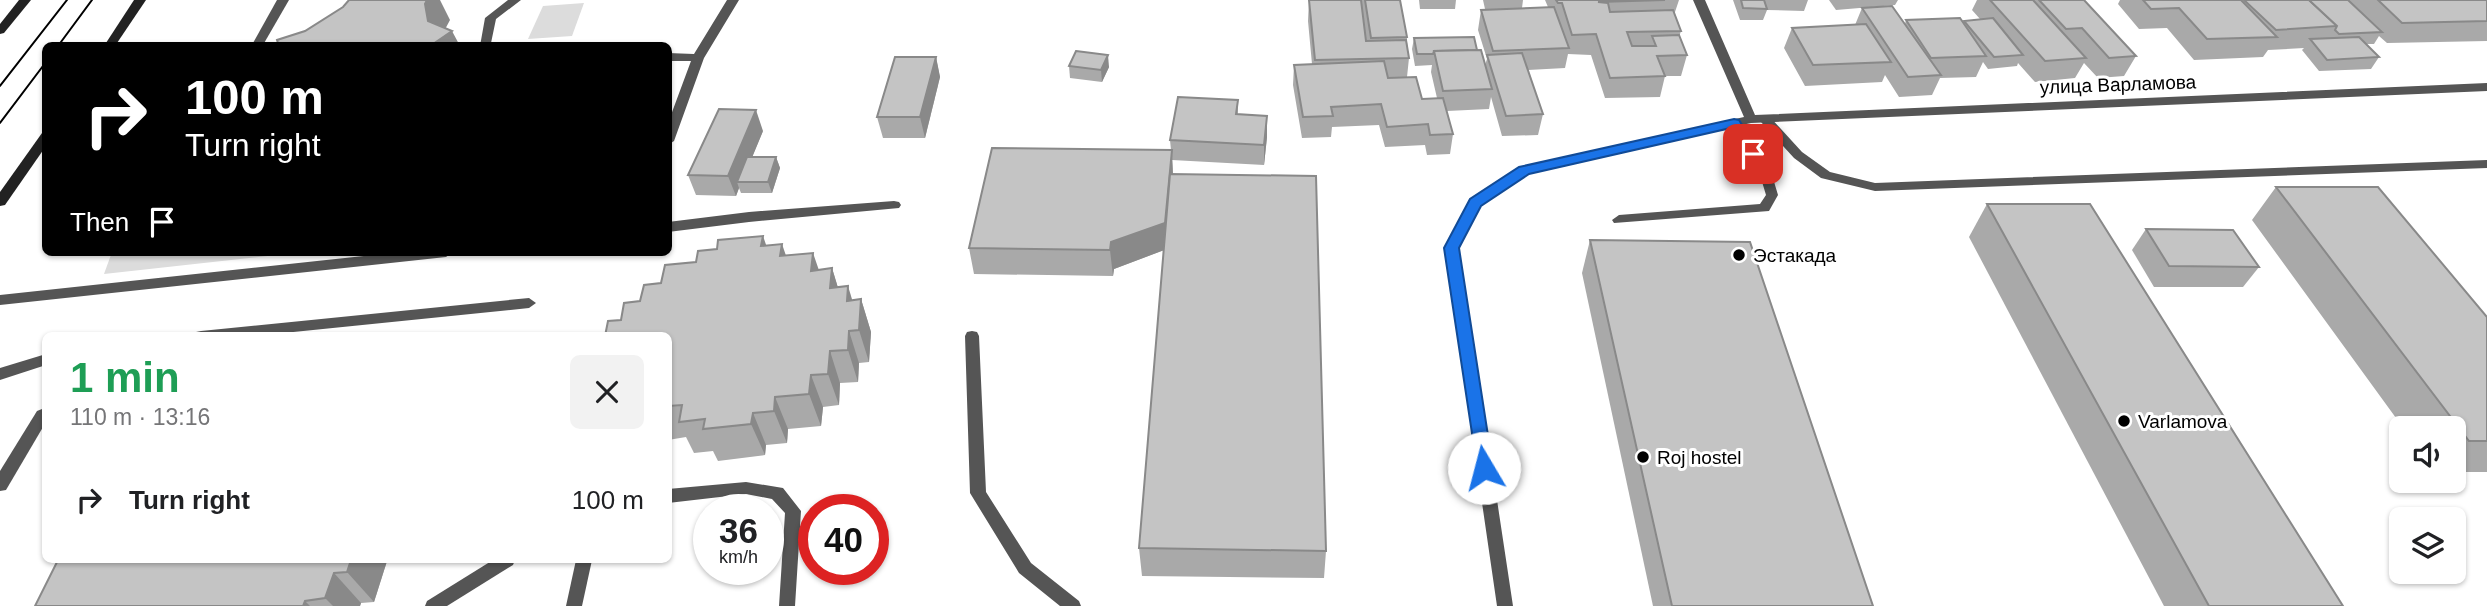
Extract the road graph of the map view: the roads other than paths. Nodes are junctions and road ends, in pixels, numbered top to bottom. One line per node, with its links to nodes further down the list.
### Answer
1 (24, 0): 7 (main road)
2 (140, 0): 8 (main road)
3 (282, 0): 9 (street)
4 (515, 0): 10 (street)
5 (733, 0): 12 (street)
6 (1699, 0): 14 (street)
7 (0, 31)
8 (112, 42)
9 (260, 42)
10 (485, 42)
11 (672, 57): 12 (street)
12 (698, 58): 16 (street)
13 (2487, 88): 14 (street, улица Варламова)
14 (1758, 119): 15 (street, улица Варламова); 18 (street)
15 (1734, 123): 21 (street); 39 (street, улица Варламова)
16 (672, 130)
17 (42, 142): 19 (main road)
18 (2487, 164)
19 (0, 202)
20 (894, 205): 22 (street)
21 (1619, 220)
22 (672, 227)
23 (409, 256): 24 (street)
24 (0, 300)
25 (529, 303): 26 (street)
26 (241, 332)
27 (972, 336): 38 (street)
28 (42, 360): 29 (street)
29 (0, 374)
30 (42, 415): 31 (street)
31 (0, 485)
32 (672, 496): 37 (street)
33 (502, 563): 35 (street)
34 (583, 563): 36 (street)
35 (433, 606)
36 (574, 606)
37 (788, 606)
38 (1073, 606)
39 (1505, 606)

